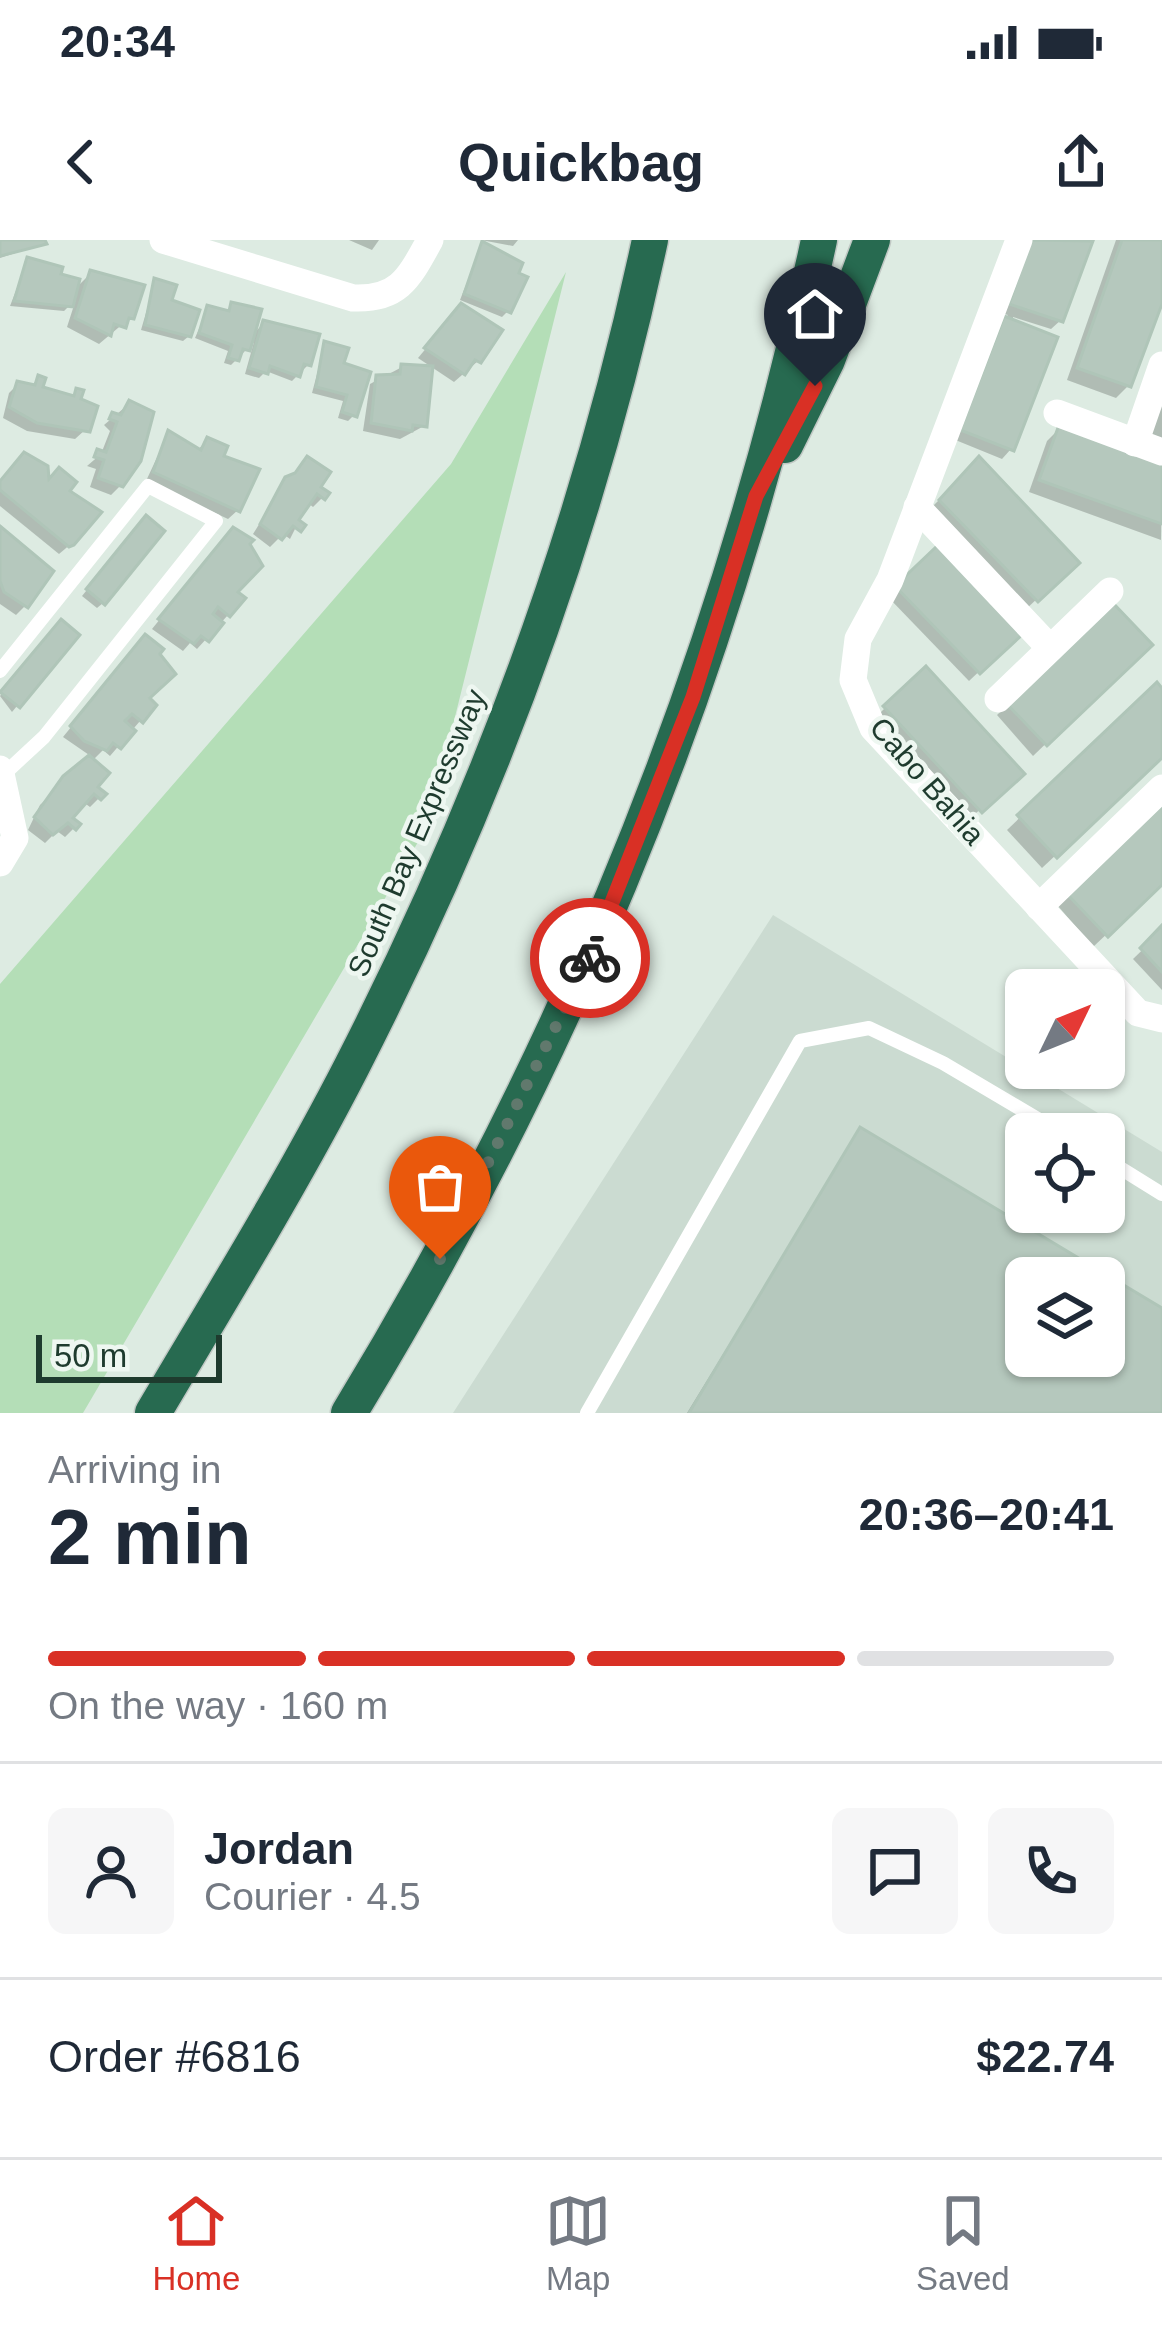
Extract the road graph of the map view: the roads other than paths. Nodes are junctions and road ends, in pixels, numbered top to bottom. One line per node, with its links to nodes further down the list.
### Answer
1 (163, 240): 8 (street)
2 (430, 240): 8 (street)
3 (625, 240): 12 (highway)
4 (650, 240): 12 (highway, South Bay Expressway)
5 (819, 240): 13 (highway)
6 (872, 240): 13 (highway)
7 (1018, 240): 14 (street, Cabo Bahia)
8 (230, 249)
9 (1162, 364): 11 (street)
10 (1057, 413): 11 (street)
11 (1149, 448)
12 (597, 449): 27 (highway, South Bay Expressway)
13 (756, 496): 28 (highway)
14 (917, 507): 16 (street); 22 (street, Cabo Bahia)
15 (1111, 591): 16 (street)
16 (1050, 648): 18 (street)
17 (0, 671): 19 (lane)
18 (998, 699)
19 (2, 772): 21 (street)
20 (1162, 788): 22 (street)
21 (0, 862)
22 (1039, 908): 23 (street, Cabo Bahia)
23 (1162, 1019)
24 (1027, 1113): 29 (lane)
25 (1125, 1171): 26 (lane)
26 (1162, 1195)
27 (153, 1413)
28 (349, 1413)
29 (587, 1413)

